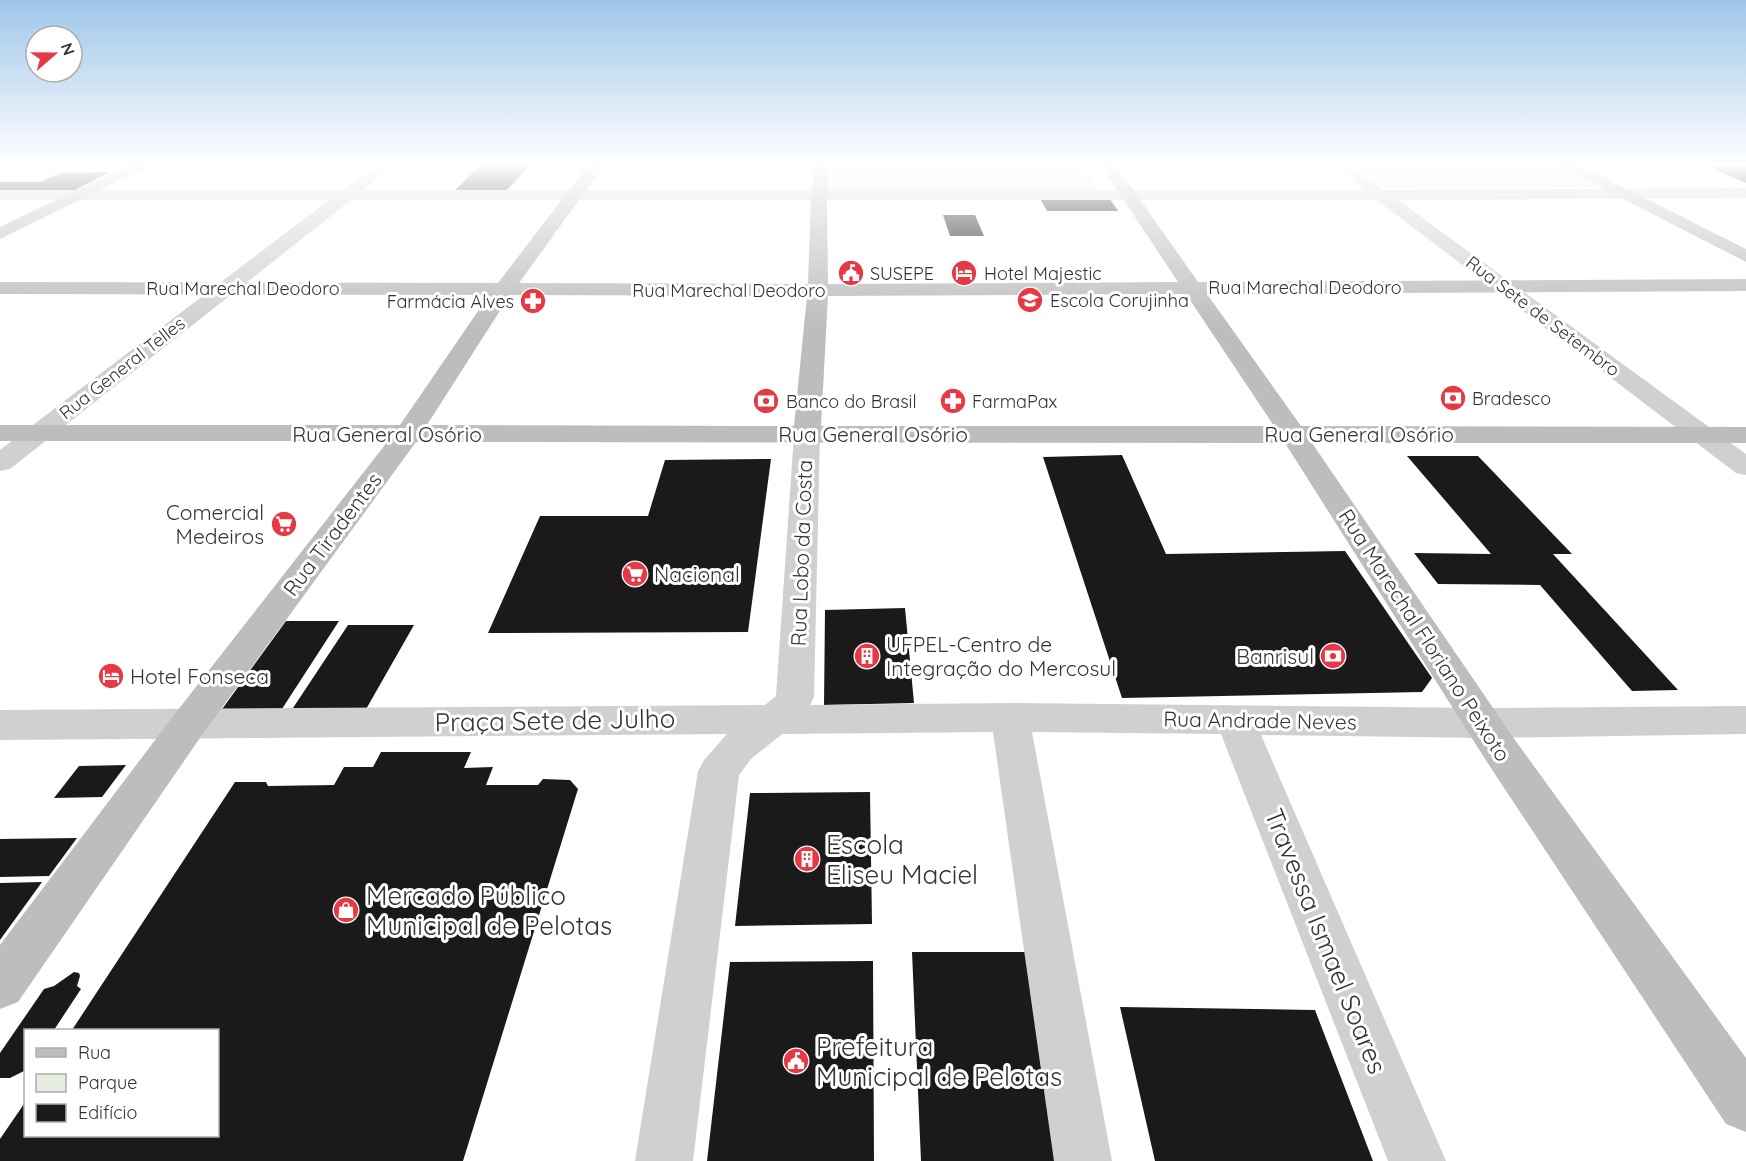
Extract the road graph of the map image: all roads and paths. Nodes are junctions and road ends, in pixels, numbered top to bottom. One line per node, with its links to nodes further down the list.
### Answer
1 (32, 218): 8 (street)
2 (317, 218): 11 (street, Rua General Telles)
3 (556, 218): 15 (street, Rua Tiradentes)
4 (819, 218): 16 (street, Rua Lobo da Costa)
5 (1145, 218): 14 (street, Rua Marechal Floriano Peixoto)
6 (1413, 218): 12 (street, Rua Sete de Setembro)
7 (1673, 218): 9 (street)
8 (0, 234)
9 (1746, 256)
10 (1746, 285): 12 (street, Rua Marechal Deodoro)
11 (227, 287): 13 (street, Rua Marechal Deodoro); 15 (street, Rua Marechal Deodoro); 18 (street, Rua General Telles)
12 (1502, 287): 14 (street, Rua Marechal Deodoro); 22 (street, Rua Sete de Setembro)
13 (0, 288)
14 (1194, 288): 16 (street, Rua Marechal Deodoro); 19 (street, Rua Marechal Floriano Peixoto)
15 (504, 289): 16 (street, Rua Marechal Deodoro); 21 (street, Rua Tiradentes)
16 (818, 290): 20 (street, Rua Lobo da Costa)
17 (0, 433): 18 (street, Rua General Osório)
18 (38, 433): 21 (street, Rua General Osório); 24 (street, Rua General Telles)
19 (1292, 433): 20 (street, Rua General Osório); 22 (street, Rua General Osório); 30 (street, Rua Marechal Floriano Peixoto)
20 (807, 434): 21 (street, Rua General Osório); 27 (street, Rua Lobo da Costa)
21 (407, 435): 32 (street, Rua Tiradentes)
22 (1703, 435): 23 (street, Rua General Osório); 25 (street, Rua Sete de Setembro)
23 (1746, 435)
24 (0, 462)
25 (1746, 467)
26 (1010, 717): 27 (street, Rua Andrade Neves); 28 (street, Rua Andrade Neves); 36 (street)
27 (773, 718): 32 (street, Praça Sete de Julho); 35 (street)
28 (1236, 720): 30 (street, Rua Andrade Neves); 37 (street, Travessa Ismael Soares)
29 (1746, 720): 30 (street, Rua Andrade Neves)
30 (1483, 723): 34 (street, Rua Marechal Floriano Peixoto)
31 (0, 725): 32 (street)
32 (188, 725): 33 (street)
33 (0, 985)
34 (1746, 1104)
35 (664, 1161)
36 (1083, 1161)
37 (1417, 1161)

